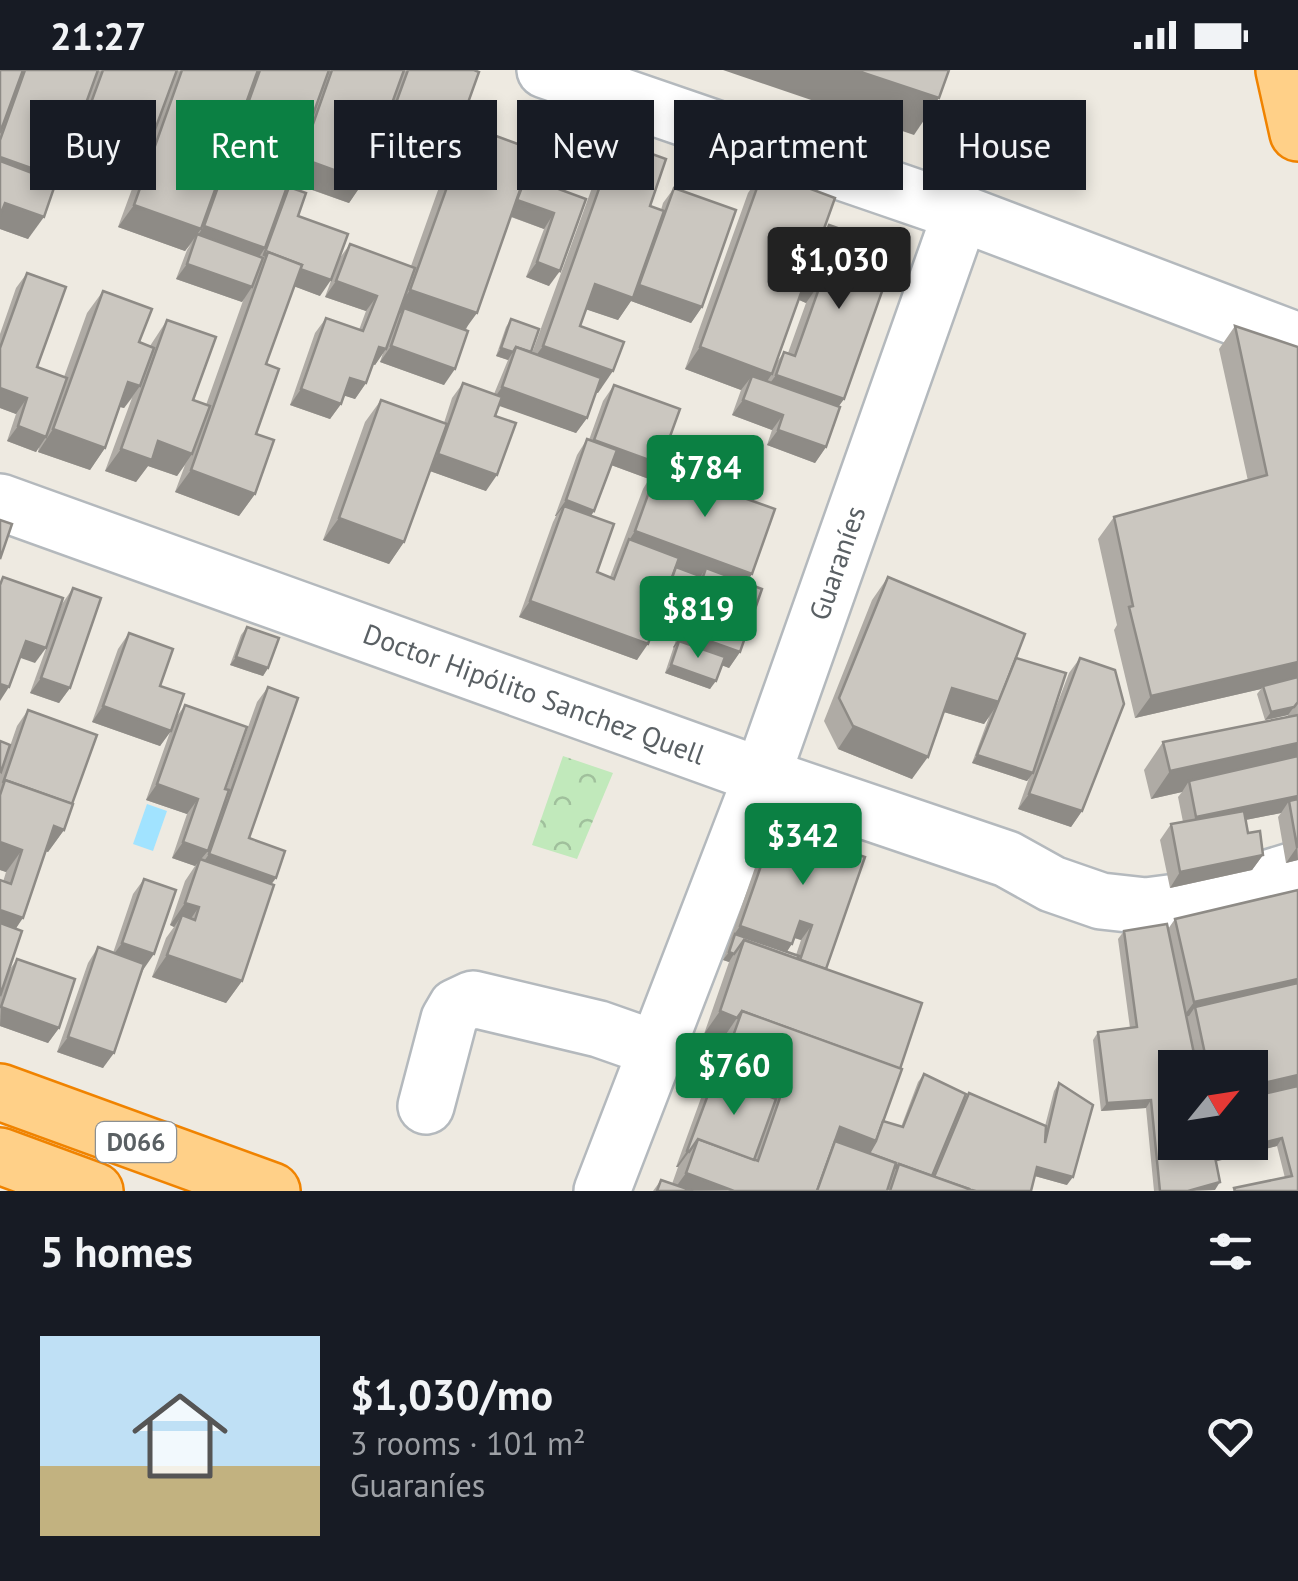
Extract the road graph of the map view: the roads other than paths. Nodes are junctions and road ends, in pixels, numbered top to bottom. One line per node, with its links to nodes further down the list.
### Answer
1 (545, 70): 4 (street)
2 (1284, 70): 3 (highway)
3 (1298, 133)
4 (960, 213): 5 (street); 7 (street, Guaraníes)
5 (1298, 341)
6 (0, 502): 7 (street, Doctor Hipólito Sanchez Quell)
7 (762, 776): 8 (street, Doctor Hipólito Sanchez Quell); 9 (street, Guaraníes)
8 (1298, 869)
9 (656, 1049): 11 (street); 15 (street, Guaraníes)
10 (0, 1092): 14 (highway, D066)
11 (426, 1106)
12 (0, 1156): 13 (highway, D066)
13 (94, 1191)
14 (272, 1191)
15 (602, 1191)

